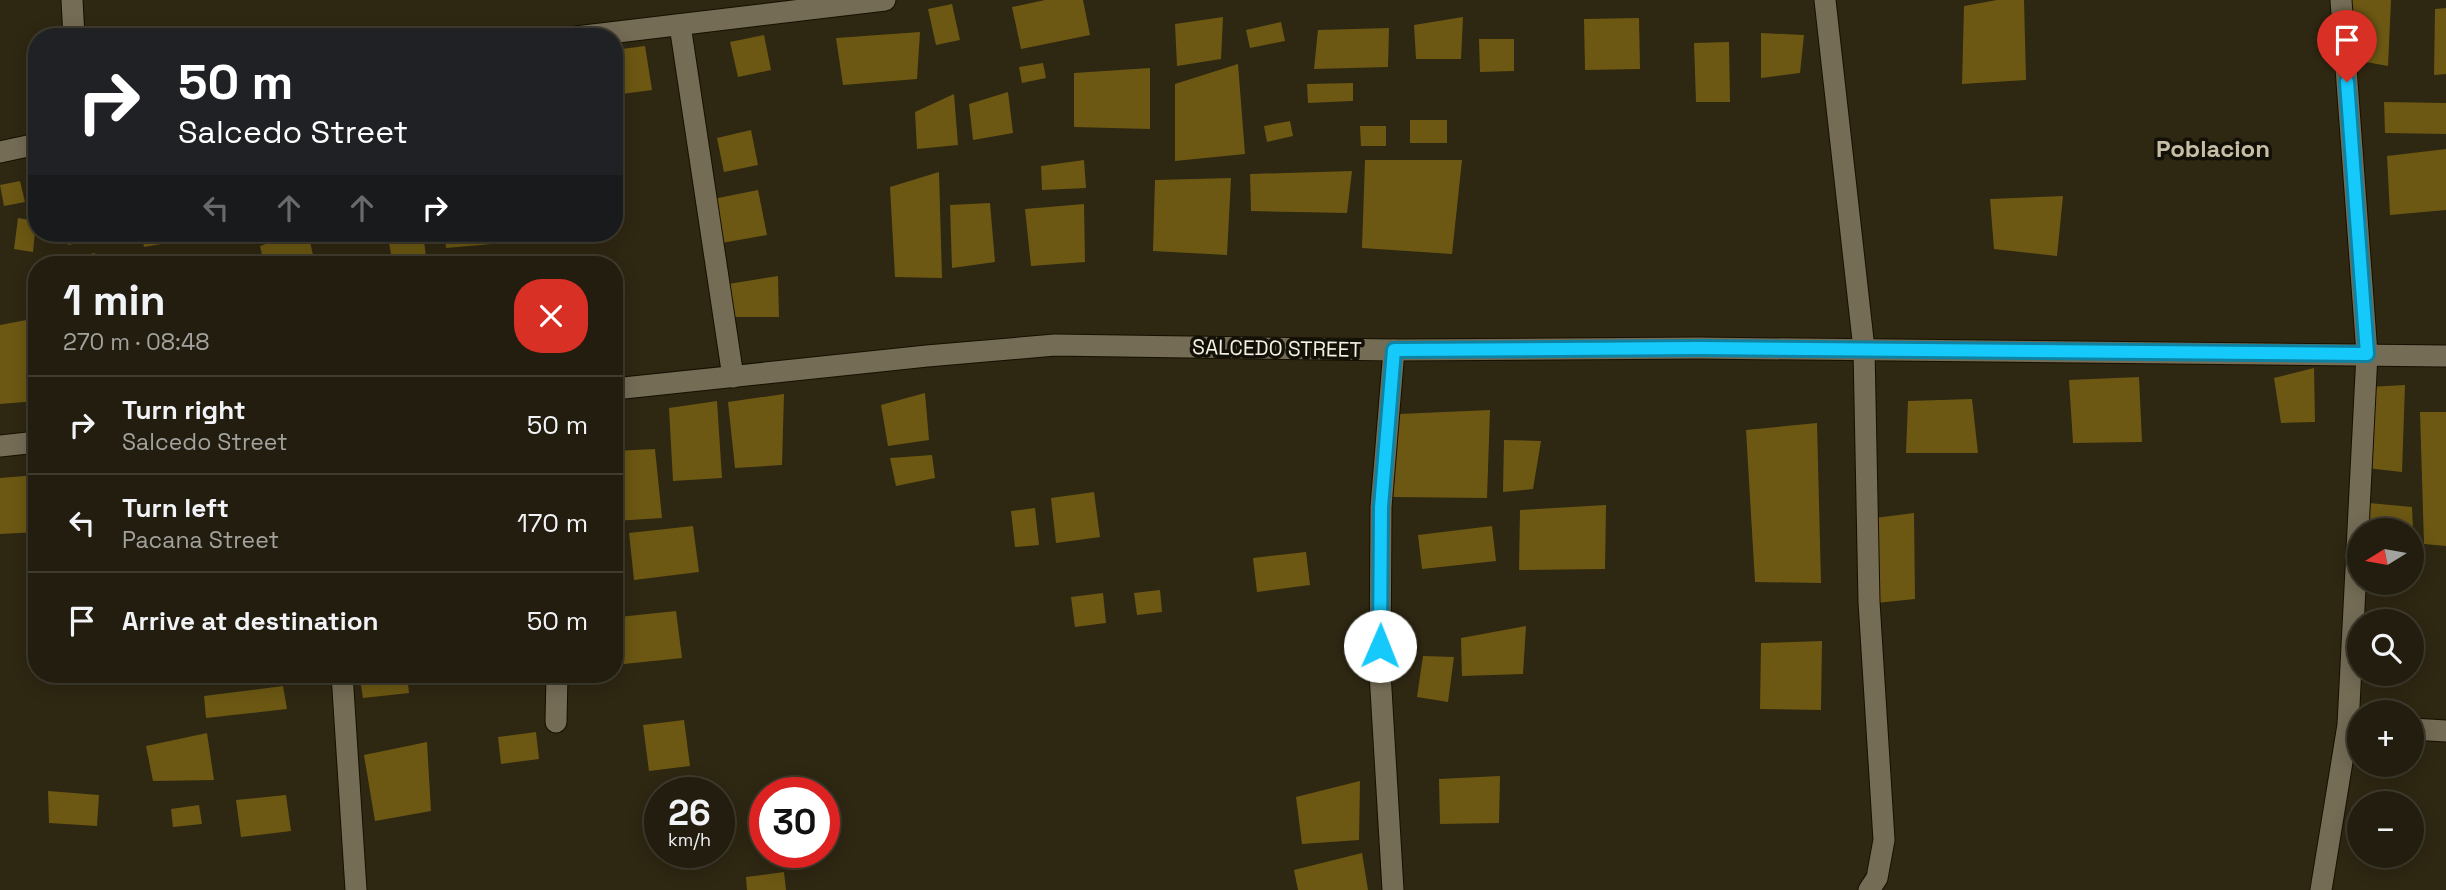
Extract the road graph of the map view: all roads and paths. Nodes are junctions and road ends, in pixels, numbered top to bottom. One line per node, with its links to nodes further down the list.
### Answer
1 (72, 0): 6 (street)
2 (885, 0): 5 (street)
3 (1825, 0): 10 (street)
4 (2341, 0): 12 (street)
5 (680, 25): 7 (street); 14 (street)
6 (74, 28)
7 (623, 32)
8 (28, 146): 9 (street)
9 (0, 152)
10 (1864, 349): 11 (street, SALCEDO STREET); 12 (street, SALCEDO STREET); 27 (street)
11 (1394, 350): 14 (street, SALCEDO STREET); 26 (street)
12 (2367, 354): 13 (street, SALCEDO STREET); 20 (street)
13 (2446, 356)
14 (733, 377): 15 (street, SALCEDO STREET)
15 (623, 388)
16 (28, 443): 17 (street)
17 (0, 446)
18 (343, 683): 25 (street)
19 (556, 683): 21 (street)
20 (2355, 700)
21 (556, 722)
22 (2424, 730): 23 (street)
23 (2446, 731)
24 (2347, 760): 28 (street)
25 (356, 890)
26 (1393, 890)
27 (1869, 890)
28 (2321, 890)

